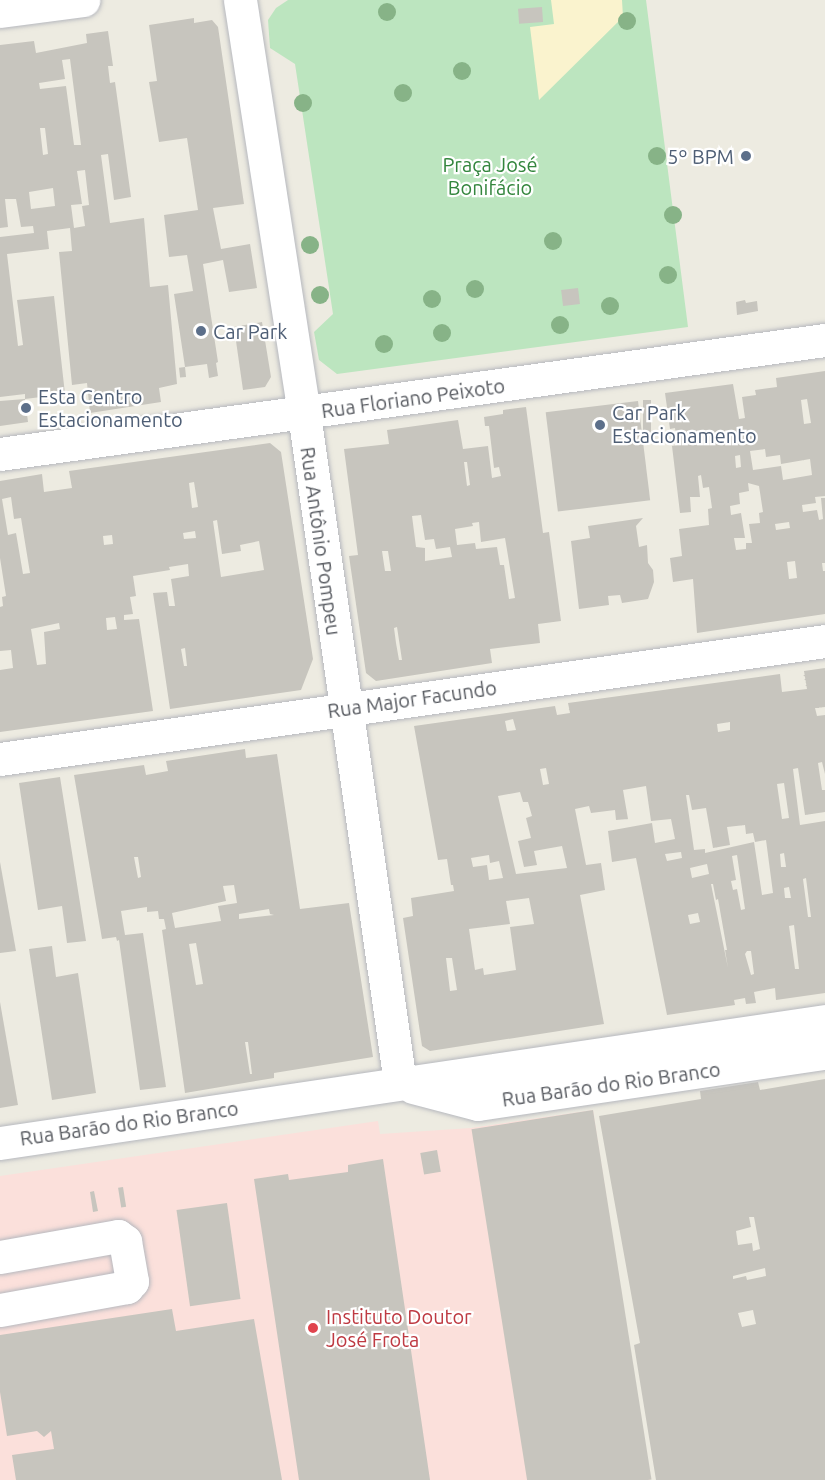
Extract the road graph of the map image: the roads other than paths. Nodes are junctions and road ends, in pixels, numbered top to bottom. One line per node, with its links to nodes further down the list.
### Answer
1 (83, 0): 3 (street)
2 (240, 0): 5 (street, Rua Antônio Pompeu)
3 (0, 11)
4 (825, 340): 5 (street, Rua Floriano Peixoto)
5 (304, 414): 6 (street, Rua Floriano Peixoto); 8 (street, Rua Antônio Pompeu)
6 (0, 454)
7 (825, 641): 8 (street, Rua Major Facundo)
8 (345, 708): 9 (street, Rua Major Facundo); 12 (street, Rua Antônio Pompeu)
9 (0, 759)
10 (825, 1021): 12 (street, Rua Barão do Rio Branco)
11 (825, 1053): 12 (street, Rua Barão do Rio Branco)
12 (400, 1083): 13 (street, Rua Barão do Rio Branco)
13 (0, 1143)
14 (0, 1257): 15 (street)
15 (0, 1310)

